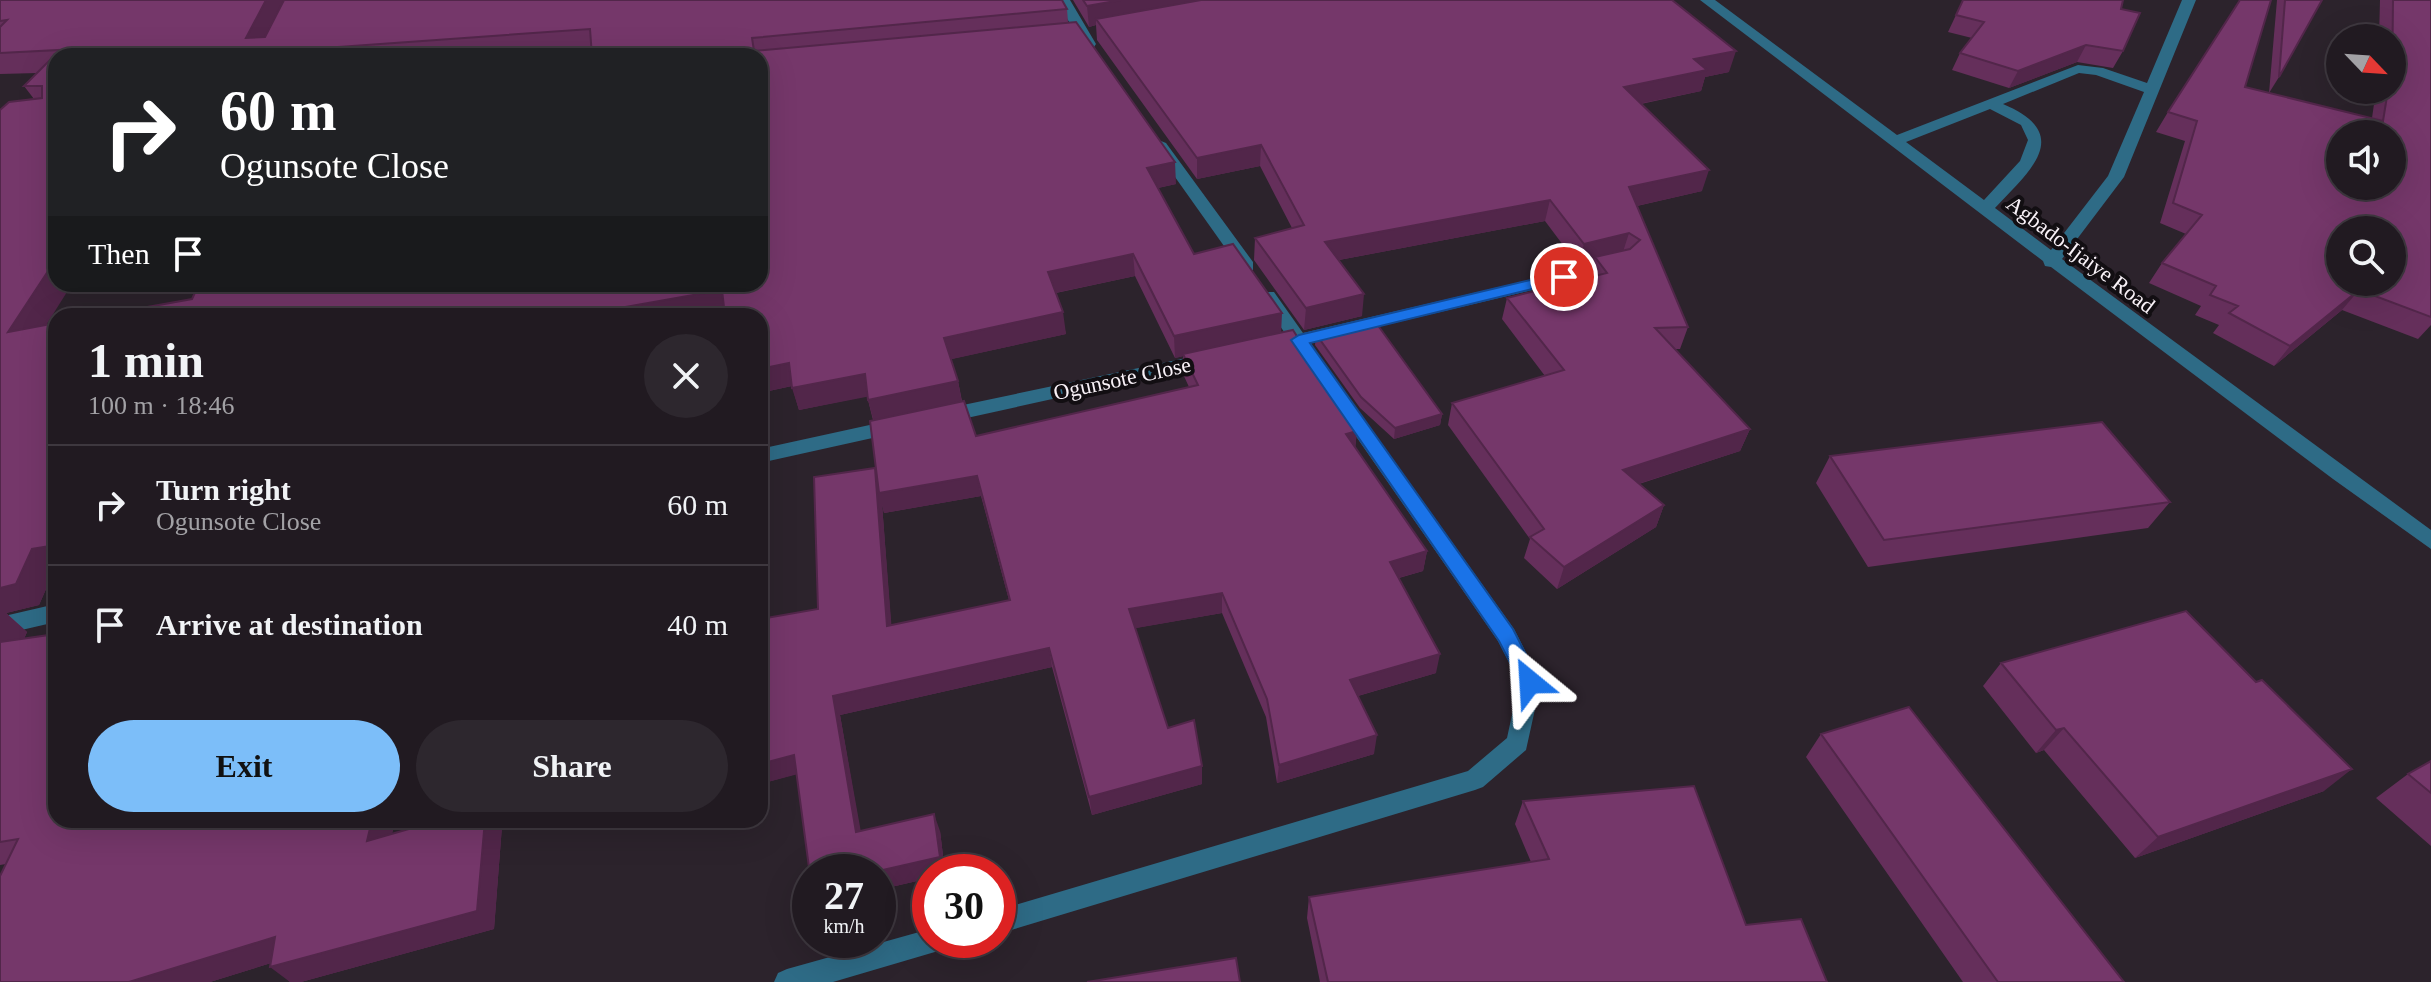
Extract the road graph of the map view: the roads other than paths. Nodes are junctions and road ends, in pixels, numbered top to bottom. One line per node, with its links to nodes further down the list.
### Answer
1 (1063, 0): 4 (street)
2 (1707, 0): 8 (street, Agbado-Ijaiye Road)
3 (2189, 0): 5 (street)
4 (1101, 60)
5 (2152, 90): 6 (street); 10 (street)
6 (1991, 104): 8 (street); 9 (street)
7 (1146, 124): 12 (street)
8 (1898, 140): 9 (street, Agbado-Ijaiye Road)
9 (1985, 209): 10 (street, Agbado-Ijaiye Road)
10 (2051, 262): 16 (street, Agbado-Ijaiye Road)
11 (1623, 263): 12 (street)
12 (1299, 340): 13 (street); 19 (street)
13 (1268, 347)
14 (1222, 357): 15 (street, Ogunsote Close)
15 (768, 454)
16 (2431, 541)
17 (48, 615): 18 (street)
18 (0, 626)
19 (1016, 917)
20 (912, 947): 21 (street)
21 (787, 982)

